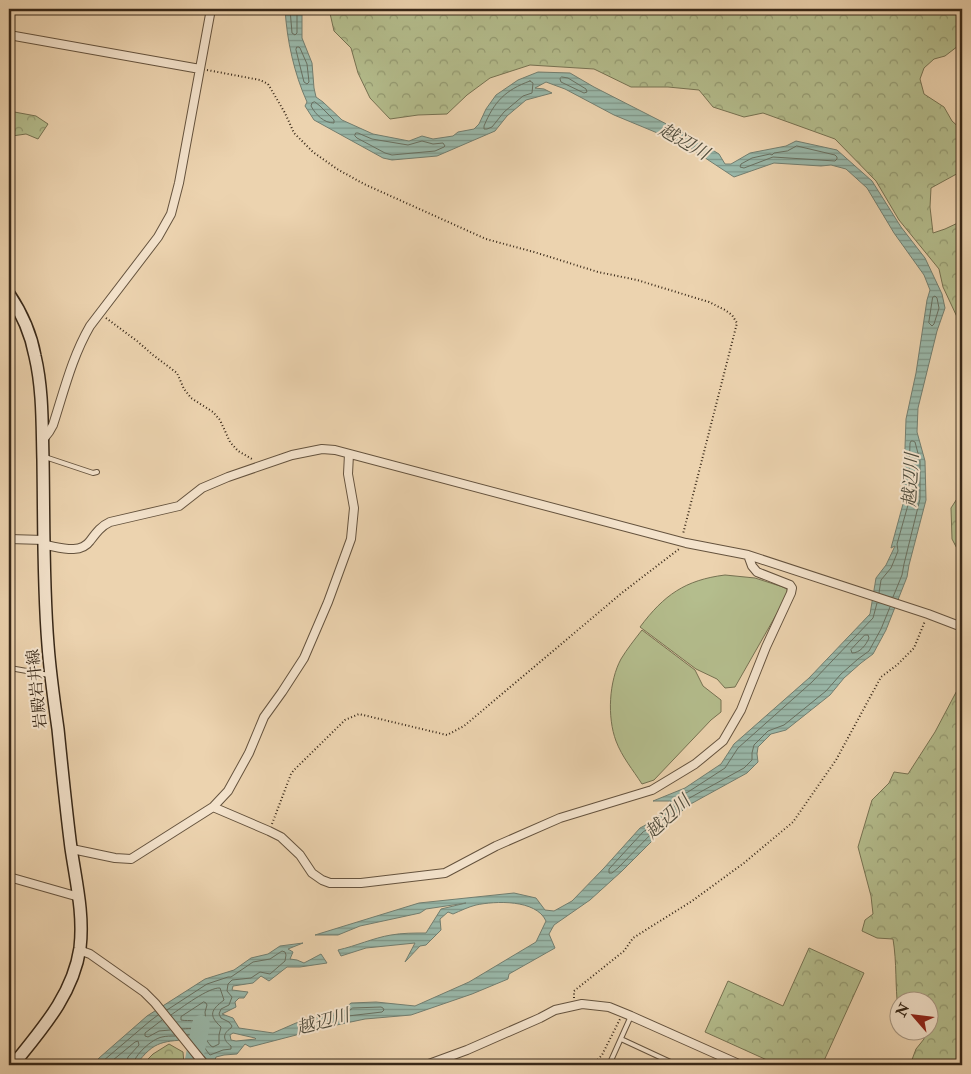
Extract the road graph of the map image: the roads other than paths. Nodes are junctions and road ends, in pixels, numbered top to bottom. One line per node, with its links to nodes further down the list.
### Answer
1 (211, 9): 3 (street)
2 (9, 35): 3 (street)
3 (200, 69): 5 (street)
4 (9, 294): 5 (main road, 岩殿岩井線)
5 (42, 441): 7 (main road, 岩殿岩井線)
6 (349, 454): 10 (street); 11 (street); 15 (street)
7 (43, 456): 8 (lane); 10 (main road, 岩殿岩井線)
8 (97, 472)
9 (9, 539): 10 (street)
10 (44, 543): 14 (main road, 岩殿岩井線)
11 (748, 555): 12 (street); 15 (street)
12 (962, 626)
13 (10, 668): 14 (lane)
14 (51, 675): 16 (main road, 岩殿岩井線)
15 (213, 808): 16 (street)
16 (72, 849): 18 (main road, 岩殿岩井線)
17 (9, 877): 18 (street)
18 (79, 898): 19 (main road, 岩殿岩井線)
19 (79, 950): 22 (main road, 岩殿岩井線); 23 (street)
20 (627, 1014): 21 (lane); 24 (street); 27 (street)
21 (621, 1039): 25 (lane); 26 (lane)
22 (14, 1065)
23 (205, 1065)
24 (426, 1065)
25 (608, 1065)
26 (677, 1065)
27 (741, 1065)

